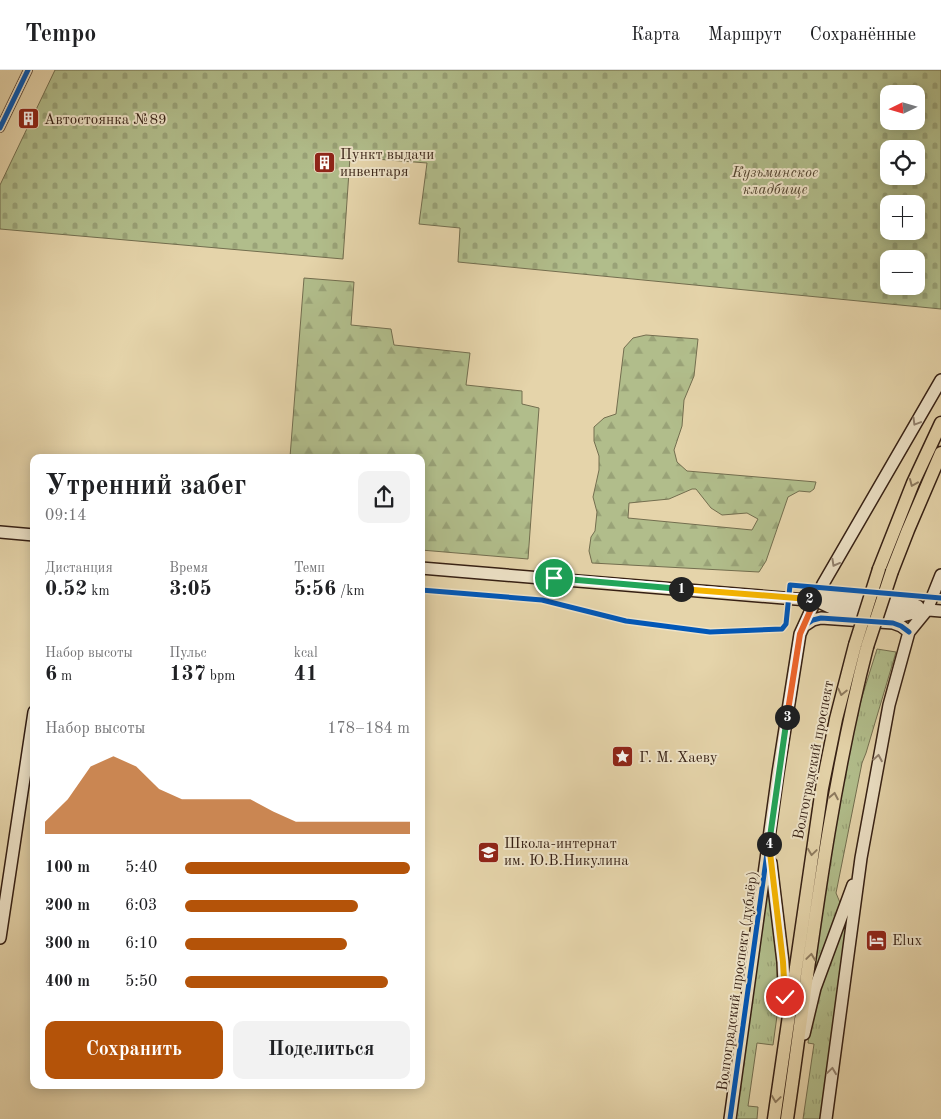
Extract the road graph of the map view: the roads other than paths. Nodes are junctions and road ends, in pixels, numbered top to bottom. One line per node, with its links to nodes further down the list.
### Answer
1 (28, 70): 2 (street)
2 (0, 128)
3 (941, 380): 10 (main road, Волгоградский проспект (дублёр), one-way to 10)
4 (941, 423): 15 (main road, Волгоградский проспект, one-way to 15, bridge)
5 (941, 453): 15 (main road, Волгоградский проспект, bridge)
6 (0, 532): 7 (main road)
7 (30, 535)
8 (425, 568): 10 (main road)
9 (941, 574): 11 (main road)
10 (815, 600): 11 (main road); 11 (main road); 13 (main road, Волгоградский проспект (дублёр))
11 (927, 610): 12 (main road); 14 (main road)
12 (941, 611)
13 (804, 626): 14 (main road); 17 (main road, Волгоградский проспект (дублёр))
14 (909, 632): 18 (main road, one-way to 14)
15 (861, 646): 20 (main road, Волгоградский проспект, one-way to 20); 21 (main road, Волгоградский проспект, one-way to 15)
16 (30, 739): 19 (main road)
17 (768, 846): 20 (main road); 22 (main road, Волгоградский проспект (дублёр))
18 (861, 858): 21 (main road); 25 (main road, one-way to 18)
19 (0, 938)
20 (784, 1044): 23 (main road, Волгоградский проспект, one-way to 23)
21 (794, 1074): 24 (main road, Волгоградский проспект)
22 (730, 1119)
23 (774, 1119)
24 (788, 1119)
25 (826, 1119)

